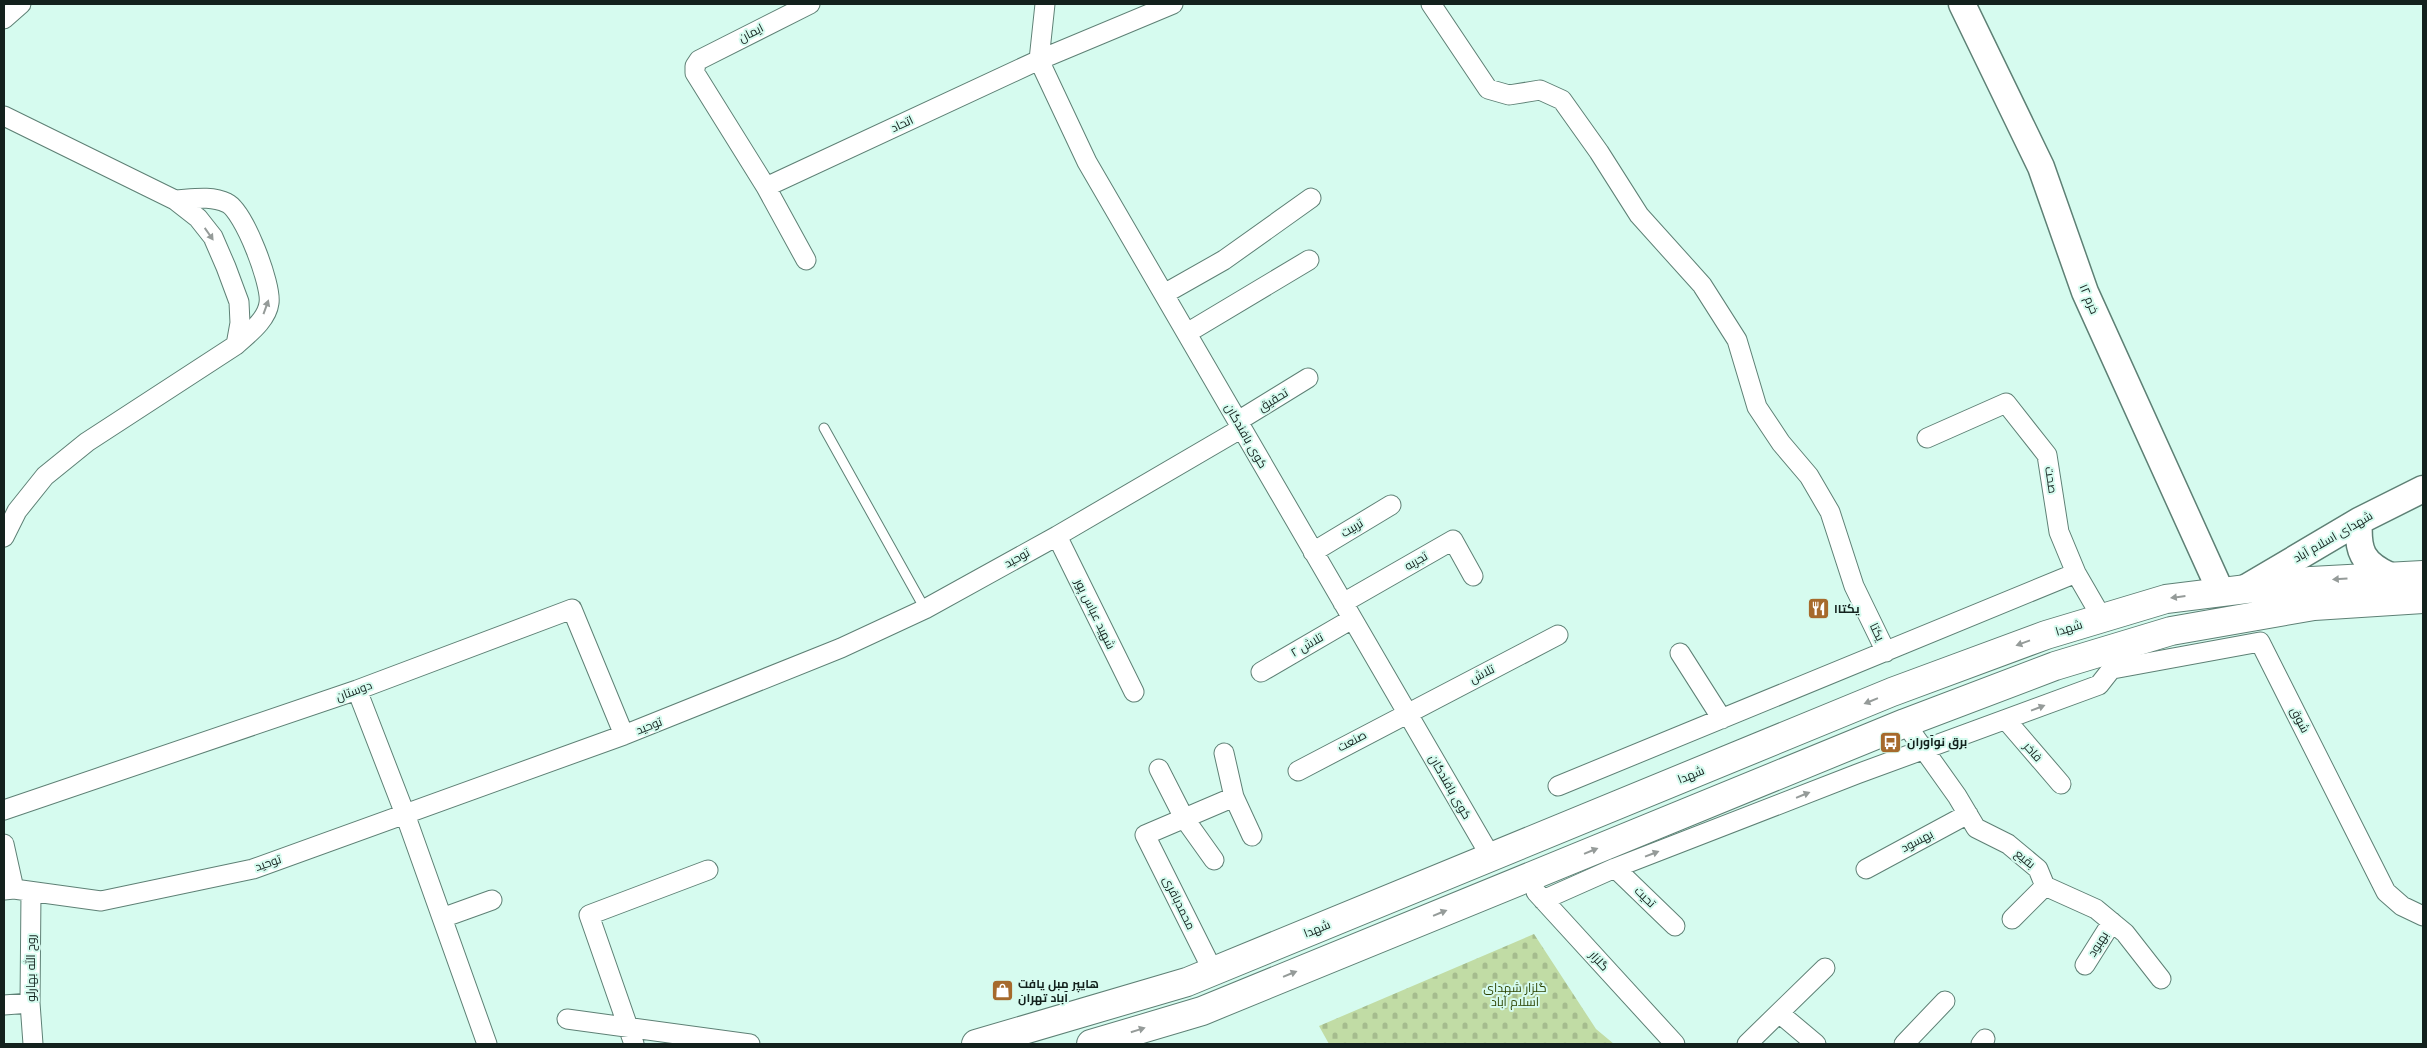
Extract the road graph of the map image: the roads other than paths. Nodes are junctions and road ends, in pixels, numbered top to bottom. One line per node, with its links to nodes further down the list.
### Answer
1 (21, 4): 7 (street)
2 (810, 4): 10 (street, ایمان)
3 (1044, 4): 8 (street)
4 (1173, 4): 8 (street, اتحاد)
5 (1431, 4): 40 (street, یکتا)
6 (1962, 4): 32 (street, خرم ۱۲)
7 (4, 19)
8 (1039, 60): 10 (street, اتحاد); 15 (street, کوی بافندگان)
9 (4, 116): 12 (street)
10 (766, 188): 13 (street)
11 (1311, 198): 15 (street)
12 (175, 200): 17 (street, one-way to 17); 17 (street, one-way to 12)
13 (806, 260)
14 (1309, 260): 16 (street)
15 (1164, 294): 16 (street, کوی بافندگان)
16 (1187, 333): 19 (street, کوی بافندگان)
17 (236, 345): 26 (street)
18 (1308, 378): 19 (street, تحقیق)
19 (1240, 425): 25 (street, توحید); 27 (street, کوی بافندگان)
20 (824, 428): 35 (lane)
21 (1927, 438): 28 (street, صحت)
22 (2423, 489): 24 (street, شهدای اسلام آباد)
23 (1391, 505): 27 (street, تربیت)
24 (2359, 521): 31 (street); 32 (street, شهدای اسلام آباد)
25 (1057, 536): 35 (street, توحید); 45 (street, شهید عباس پور)
26 (4, 537)
27 (1313, 552): 36 (street, کوی بافندگان)
28 (2076, 573): 37 (street, صحت); 40 (street)
29 (2423, 575): 31 (main road, شهدا)
30 (1473, 576): 36 (street, تجربه)
31 (2390, 576): 33 (main road, شهدا, one-way to 33)
32 (2232, 591): 33 (main road, شهدا); 37 (main road, شهدا, one-way to 37)
33 (2312, 594): 34 (main road, شهدا); 39 (main road, شهدا)
34 (2423, 599)
35 (925, 610): 50 (street, توحید)
36 (1348, 611): 43 (street, تلاش ۲); 46 (street, کوی بافندگان)
37 (2102, 618): 64 (main road, شهدا, one-way to 64)
38 (1558, 635): 46 (street, تلاش)
39 (2132, 643): 42 (street); 49 (main road, شهدا)
40 (1886, 652): 47 (street)
41 (1680, 653): 47 (street)
42 (2113, 669): 48 (street, one-way to 42); 74 (street, شوق)
43 (1261, 672)
44 (357, 690): 50 (street, دوستان); 58 (street, دوستان); 59 (street)
45 (1134, 692)
46 (1406, 712): 54 (street, صنعت); 64 (street, کوی بافندگان)
47 (1722, 719): 56 (street)
48 (2006, 720): 51 (street); 55 (street, فاخر)
49 (1905, 723): 51 (street, بقیع); 69 (main road, شهدا, one-way to 49)
50 (624, 736): 59 (street, توحید)
51 (1925, 748): 60 (street, بقیع); 66 (street, one-way to 51)
52 (1224, 753): 57 (street)
53 (1159, 769): 61 (street)
54 (1298, 770)
55 (2061, 784)
56 (1558, 786)
57 (1234, 797): 61 (street); 62 (street)
58 (4, 810)
59 (406, 814): 71 (street, توحید); 75 (street)
60 (1968, 814): 67 (street, بهسود); 70 (street, بقیع)
61 (1184, 818): 65 (street); 81 (street, محمدباقری)
62 (1252, 836)
63 (4, 844): 71 (street)
64 (1491, 857): 81 (main road, شهدا)
65 (1214, 860)
66 (1615, 868): 73 (street); 78 (street, تحیت)
67 (1866, 869)
68 (708, 870): 88 (street)
69 (1523, 878): 73 (street, گلزار); 94 (main road, شهدا, one-way to 69)
70 (2045, 886): 76 (street); 77 (street)
71 (16, 890): 84 (street, روح الله بهارلو)
72 (492, 900): 75 (street)
73 (1543, 900): 95 (street, گلزار)
74 (2423, 916)
75 (442, 918): 90 (street)
76 (2012, 919)
77 (2112, 922): 79 (street, بهبود); 82 (street)
78 (1676, 926)
79 (2085, 966)
80 (1825, 968): 86 (street)
81 (1213, 971): 93 (main road, شهدا)
82 (2161, 979)
83 (1945, 1001): 98 (street)
84 (30, 1003): 85 (street); 89 (street, روح الله بهارلو)
85 (4, 1005)
86 (1779, 1013): 96 (street); 97 (street)
87 (567, 1019): 88 (street)
88 (628, 1026): 91 (street); 92 (street)
89 (32, 1044)
90 (487, 1044)
91 (634, 1044)
92 (750, 1044)
93 (976, 1044)
94 (1091, 1044)
95 (1675, 1044)
96 (1747, 1044)
97 (1816, 1044)
98 (1904, 1044)

